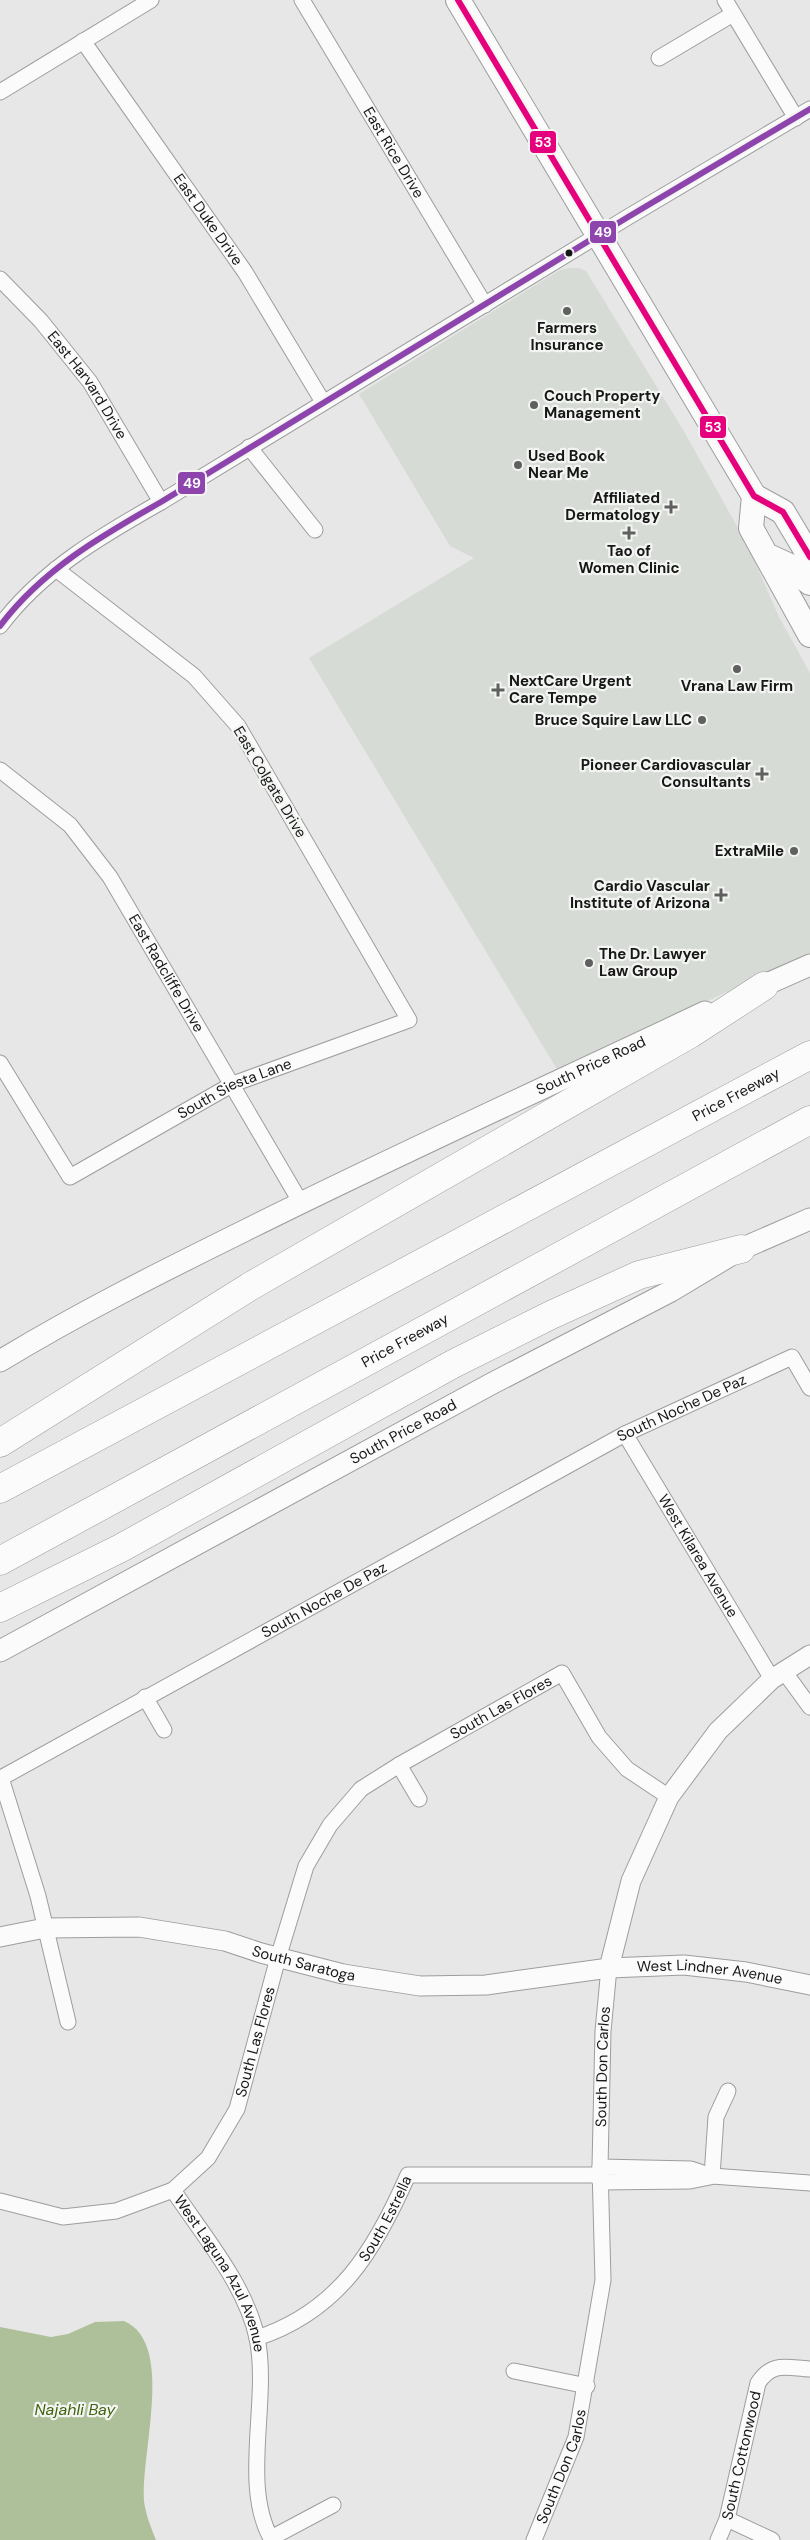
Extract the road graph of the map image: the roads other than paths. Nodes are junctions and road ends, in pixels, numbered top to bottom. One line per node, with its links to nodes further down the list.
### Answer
1 (151, 0): 6 (street)
2 (302, 0): 13 (street, East Rice Drive)
3 (458, 0): 11 (main road)
4 (725, 0): 5 (street)
5 (733, 14): 7 (street); 10 (street)
6 (84, 42): 8 (street); 14 (street, East Duke Drive)
7 (659, 58)
8 (0, 92)
9 (810, 109): 10 (street)
10 (796, 118): 11 (street)
11 (598, 236): 13 (street); 16 (main road)
12 (0, 279): 17 (street, East Harvard Drive)
13 (485, 305): 14 (street)
14 (323, 402): 15 (street)
15 (249, 447): 17 (street); 18 (street)
16 (754, 496): 19 (main road); 20 (main road)
17 (160, 502): 21 (street)
18 (315, 530)
19 (766, 555): 22 (main road); 24 (main road)
20 (810, 557)
21 (56, 569): 23 (street); 28 (street, East Colgate Drive)
22 (810, 583)
23 (0, 626)
24 (809, 630)
25 (0, 770): 31 (street, East Radcliffe Drive)
26 (810, 965): 27 (main road, South Price Road)
27 (764, 986): 33 (main road, South Price Road); 39 (highway)
28 (409, 1020): 31 (street, South Siesta Lane)
29 (810, 1054): 40 (highway, Price Freeway)
30 (0, 1063): 31 (street, South Siesta Lane)
31 (233, 1084): 33 (street, East Radcliffe Drive)
32 (810, 1120): 41 (highway, Price Freeway)
33 (301, 1203): 36 (main road, South Price Road)
34 (810, 1219): 35 (main road, South Price Road)
35 (741, 1249): 42 (highway); 43 (main road, South Price Road)
36 (0, 1361)
37 (810, 1388): 38 (street, South Noche De Paz)
38 (625, 1434): 45 (street, West Kilarea Avenue); 46 (street, South Noche De Paz)
39 (0, 1443)
40 (0, 1490)
41 (0, 1561)
42 (0, 1608)
43 (0, 1652)
44 (810, 1655): 45 (street, South Don Carlos)
45 (778, 1674): 47 (street, West Kilarea Avenue); 50 (street, South Don Carlos)
46 (145, 1697): 48 (street); 52 (street, South Noche De Paz)
47 (810, 1707)
48 (164, 1730)
49 (399, 1765): 50 (street, South Las Flores); 51 (street); 54 (street, South Las Flores)
50 (669, 1797): 55 (street, South Don Carlos)
51 (419, 1799)
52 (44, 1928): 53 (street, South Saratoga); 54 (street, South Saratoga); 57 (street)
53 (0, 1937)
54 (278, 1958): 55 (street, South Saratoga); 62 (street, South Las Flores)
55 (609, 1968): 56 (street, West Lindner Avenue); 59 (street, South Don Carlos)
56 (810, 1985)
57 (68, 2022)
58 (728, 2091): 60 (street)
59 (600, 2175): 60 (street); 64 (street, South Estrella); 67 (street, South Don Carlos)
60 (712, 2176): 61 (street)
61 (810, 2183)
62 (173, 2190): 63 (street, West Laguna Azul Avenue); 64 (street, West Laguna Azul Avenue)
63 (0, 2201)
64 (257, 2338): 70 (street, West Laguna Azul Avenue)
65 (810, 2369): 69 (street, South Cottonwood)
66 (514, 2371): 67 (street)
67 (587, 2386): 71 (street, South Don Carlos)
68 (333, 2505): 70 (street, West Laguna Azul Avenue)
69 (727, 2519): 72 (street, South Cottonwood); 73 (street)
70 (271, 2539)
71 (537, 2539)
72 (718, 2540)
73 (772, 2540)

